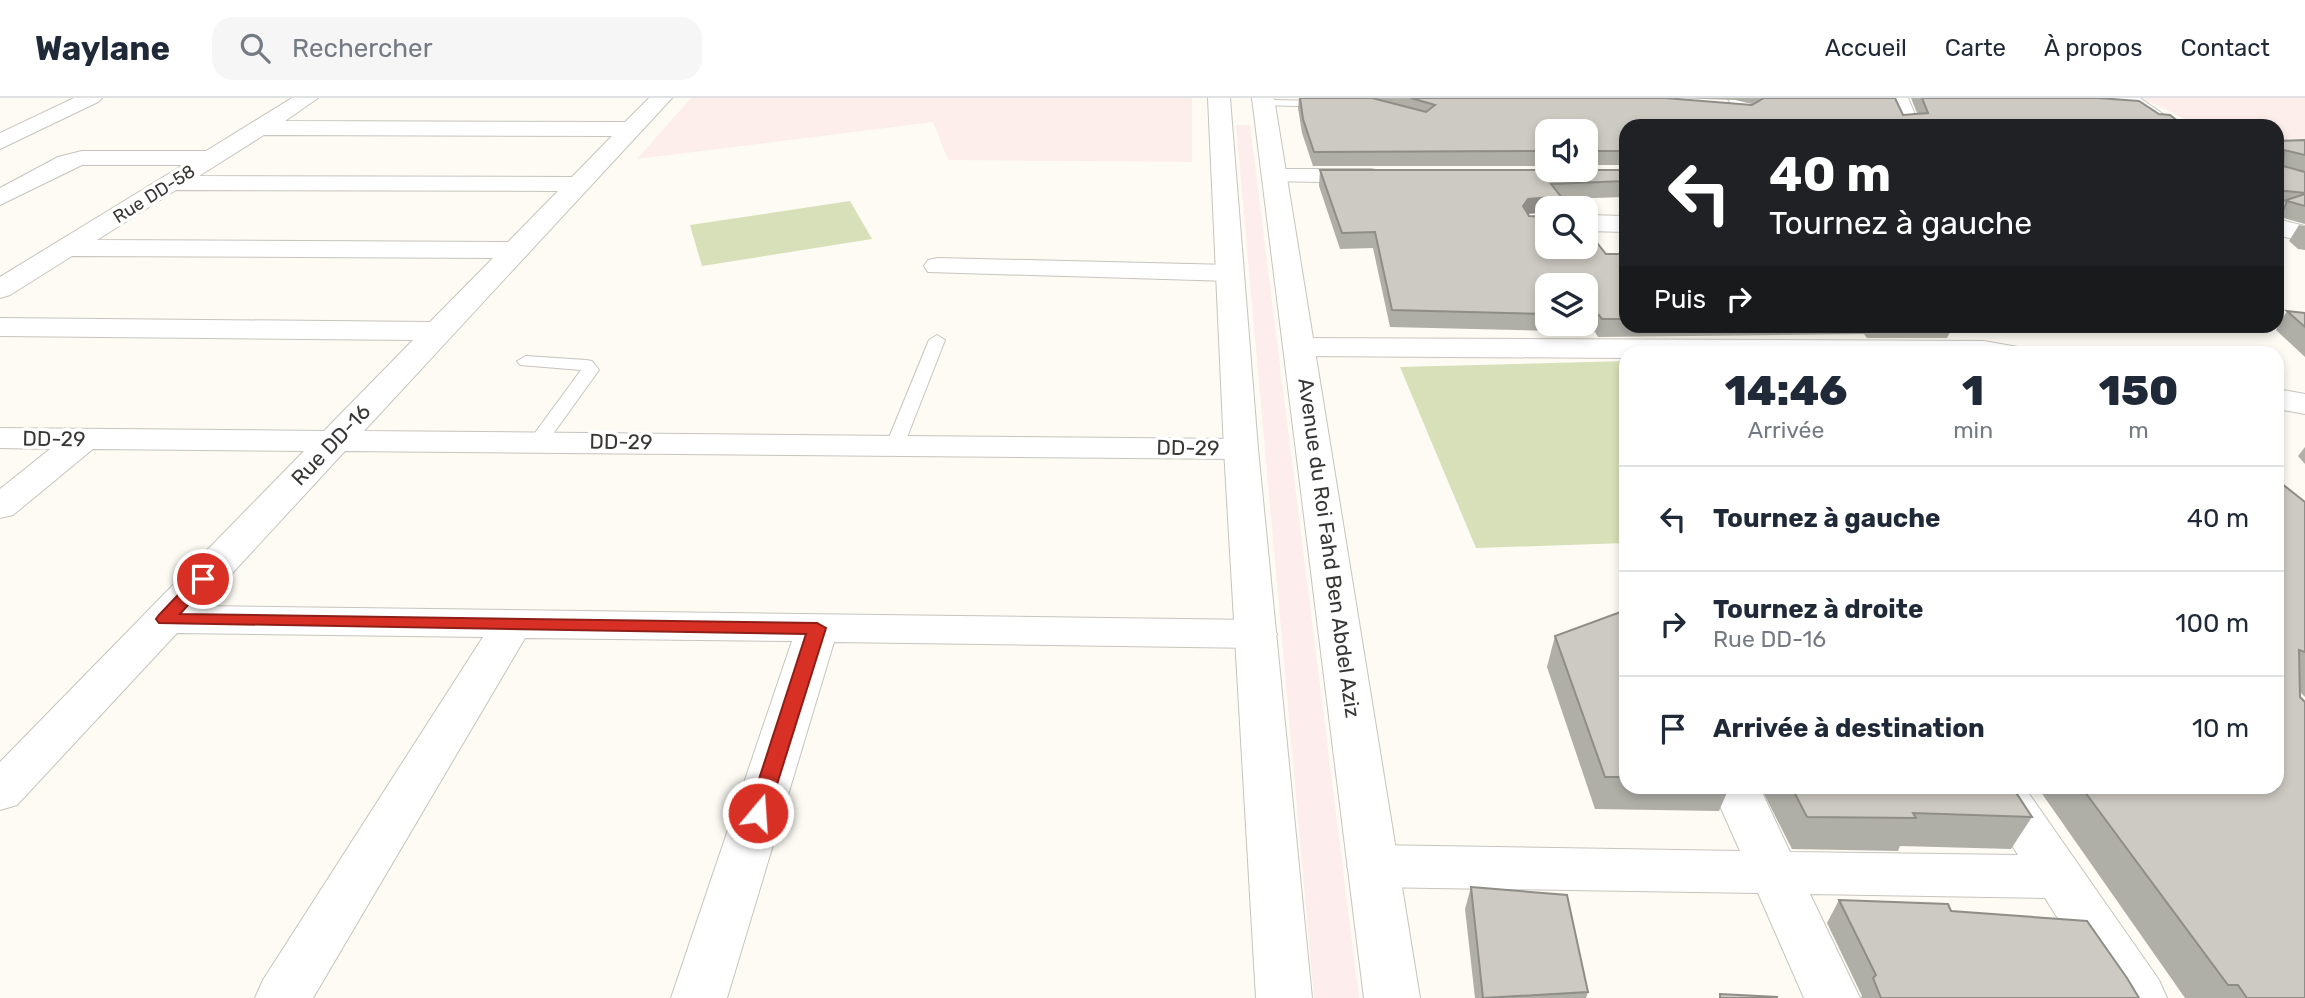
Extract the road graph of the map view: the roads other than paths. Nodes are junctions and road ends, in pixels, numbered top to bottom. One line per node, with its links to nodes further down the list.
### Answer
1 (91, 98): 14 (street)
2 (307, 98): 12 (street, Rue DD-58)
3 (661, 98): 13 (street, Rue DD-16)
4 (1219, 98): 30 (street)
5 (1897, 98): 10 (street)
6 (1263, 100): 8 (lane); 16 (street, Avenue du Roi Fahd Ben Abdel Aziz)
7 (2132, 102): 9 (street); 11 (street)
8 (1338, 104)
9 (2101, 104)
10 (1906, 119)
11 (2158, 119)
12 (259, 128): 13 (street); 15 (street, Rue DD-58)
13 (632, 129): 21 (street, Rue DD-16)
14 (0, 142)
15 (211, 158): 19 (street); 20 (street, Rue DD-58)
16 (1275, 176): 17 (street); 37 (street, Avenue du Roi Fahd Ben Abdel Aziz)
17 (1396, 176)
18 (0, 178): 19 (street)
19 (37, 178): 22 (street)
20 (171, 183): 21 (street); 27 (street, Rue DD-58)
21 (580, 184): 28 (street, Rue DD-16)
22 (0, 198)
23 (1598, 223): 24 (street)
24 (1619, 224)
25 (2284, 229): 26 (street)
26 (2305, 234)
27 (67, 248): 28 (street); 31 (street, Rue DD-58)
28 (516, 250): 33 (street, Rue DD-16)
29 (938, 266): 30 (street)
30 (1230, 273): 46 (street)
31 (0, 289)
32 (0, 327): 33 (street)
33 (439, 331): 43 (street, Rue DD-16)
34 (1757, 337): 36 (street); 37 (street)
35 (937, 340): 45 (lane)
36 (1989, 343)
37 (1301, 347): 55 (street, Avenue du Roi Fahd Ben Abdel Aziz)
38 (526, 361): 44 (lane)
39 (2284, 400): 40 (street)
40 (2305, 404)
41 (0, 438): 42 (street, DD-29)
42 (84, 439): 43 (street, DD-29); 47 (street)
43 (337, 439): 44 (street, DD-29); 48 (street, Rue DD-16)
44 (538, 441): 45 (street, DD-29)
45 (895, 445): 46 (street, DD-29)
46 (1241, 449): 51 (street)
47 (0, 507)
48 (165, 619): 49 (street); 52 (street, Rue DD-16)
49 (512, 624): 50 (street); 58 (street)
50 (817, 628): 51 (street); 59 (street)
51 (1256, 634): 60 (street)
52 (0, 792)
53 (1739, 794): 56 (street)
54 (2004, 794): 57 (street)
55 (1372, 866): 56 (street); 61 (street, Avenue du Roi Fahd Ben Abdel Aziz)
56 (1775, 873): 57 (street); 62 (street)
57 (2057, 877): 63 (street)
58 (283, 998)
59 (699, 998)
60 (1284, 998)
61 (1392, 998)
62 (1832, 998)
63 (2139, 998)

